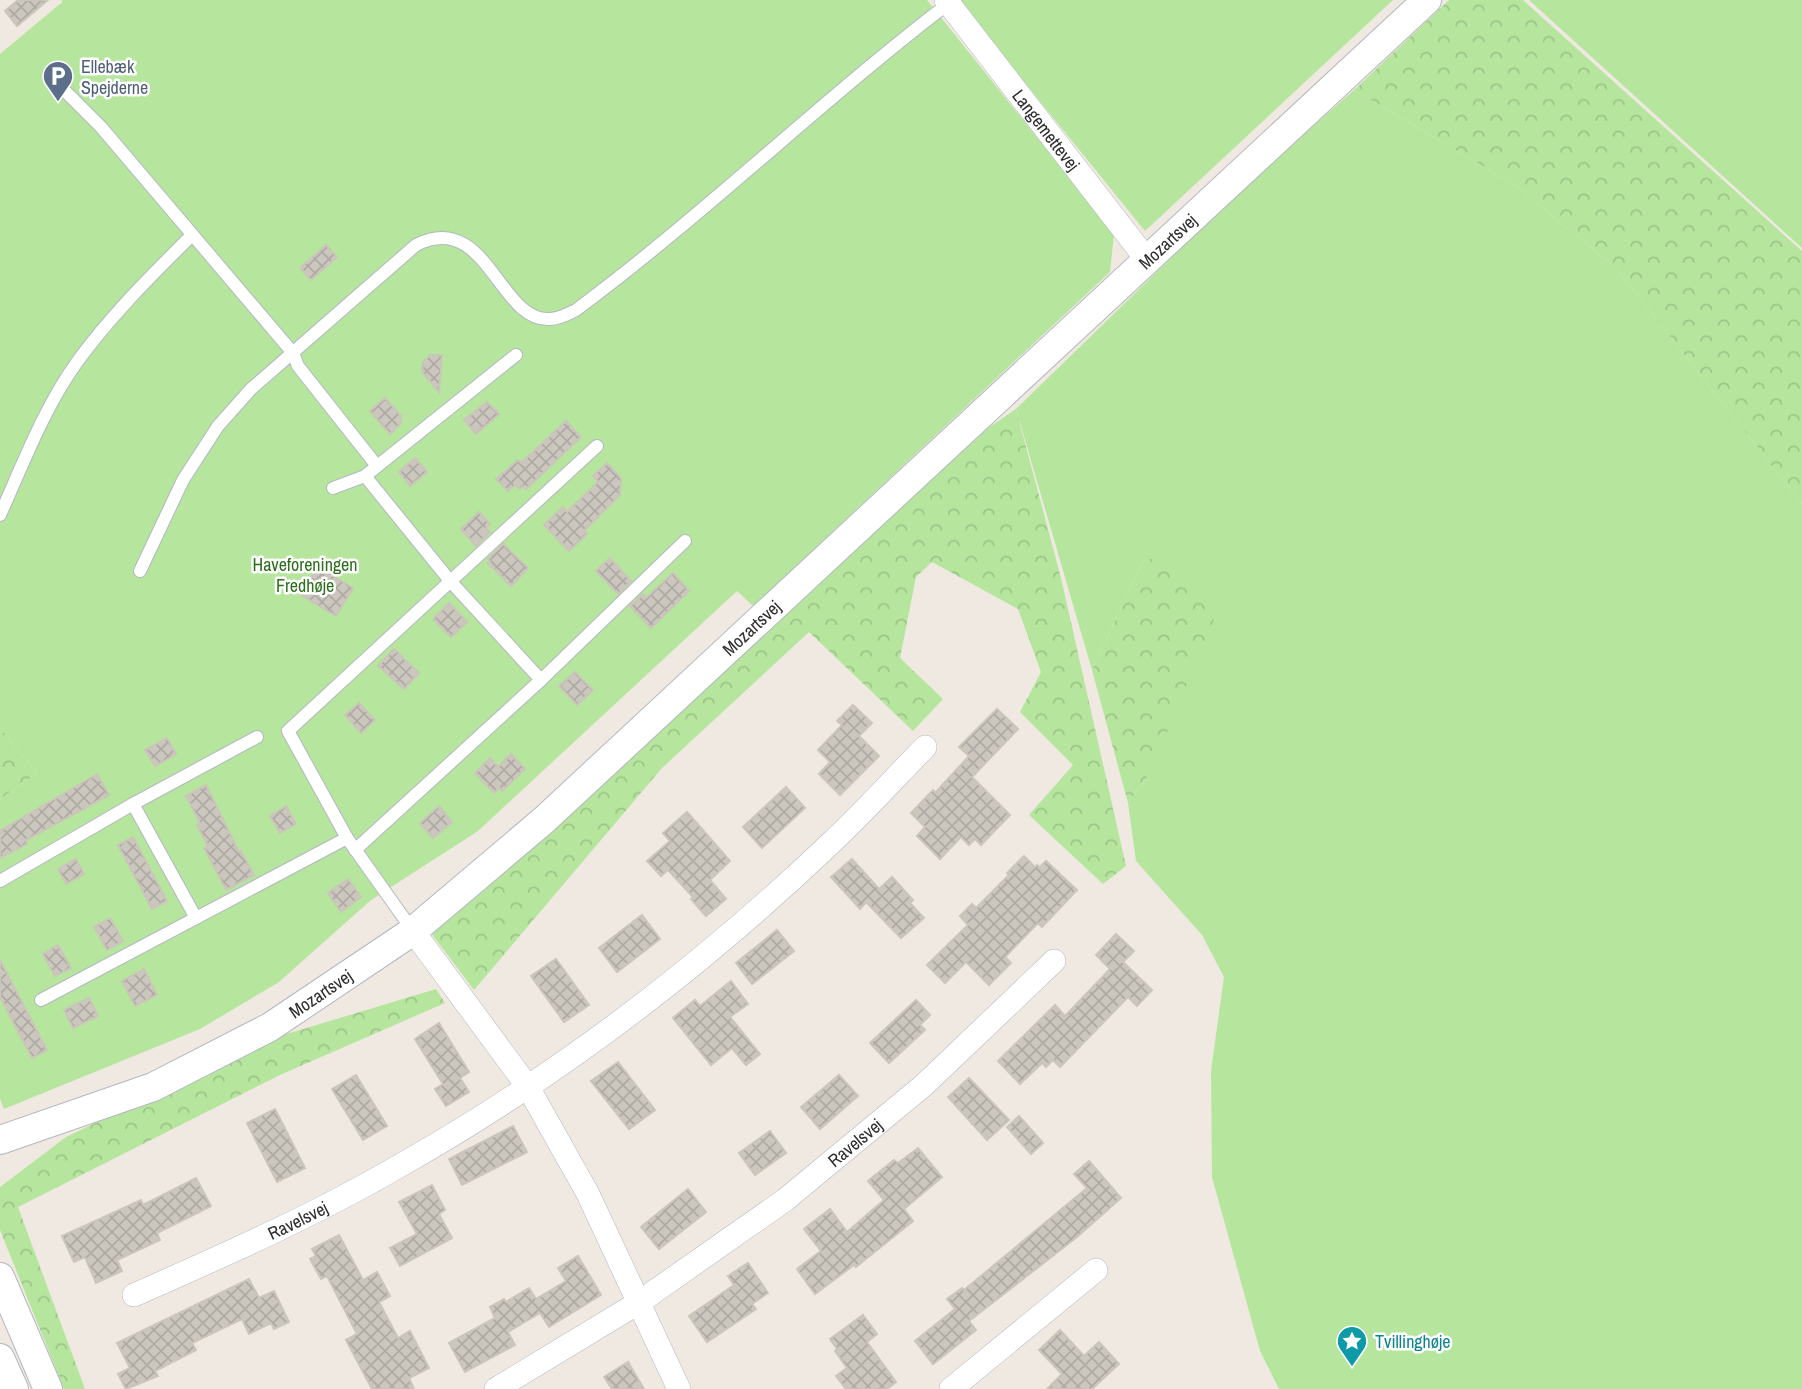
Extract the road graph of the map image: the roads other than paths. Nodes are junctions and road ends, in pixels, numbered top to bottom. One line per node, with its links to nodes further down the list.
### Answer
1 (1427, 0): 5 (street, Mozartsvej)
2 (947, 2): 5 (street, Langemettevej); 6 (lane)
3 (67, 93): 4 (lane)
4 (192, 235): 6 (lane); 12 (lane)
5 (1147, 260): 24 (street, Mozartsvej)
6 (293, 353): 9 (lane); 14 (lane)
7 (516, 355): 9 (lane)
8 (597, 446): 15 (lane)
9 (377, 466): 10 (lane)
10 (365, 476): 11 (lane); 15 (lane)
11 (333, 488)
12 (0, 515)
13 (685, 541): 16 (lane)
14 (140, 571)
15 (451, 582): 16 (lane); 20 (lane)
16 (541, 680): 21 (lane)
17 (257, 737): 19 (lane)
18 (925, 747): 27 (street, Ravelsvej)
19 (133, 804): 22 (lane); 23 (lane)
20 (347, 838): 21 (lane); 23 (lane)
21 (355, 850): 24 (lane)
22 (0, 881)
23 (196, 918): 26 (lane)
24 (413, 931): 27 (street); 28 (street, Mozartsvej)
25 (1054, 961): 32 (street, Ravelsvej)
26 (41, 1000)
27 (528, 1087): 31 (street, Ravelsvej); 32 (street)
28 (1, 1137)
29 (1096, 1270): 38 (street)
30 (0, 1277): 35 (street)
31 (134, 1295)
32 (638, 1303): 36 (street, Ravelsvej); 37 (street)
33 (0, 1359): 34 (street)
34 (14, 1389)
35 (48, 1389)
36 (496, 1389)
37 (678, 1389)
38 (951, 1389)

